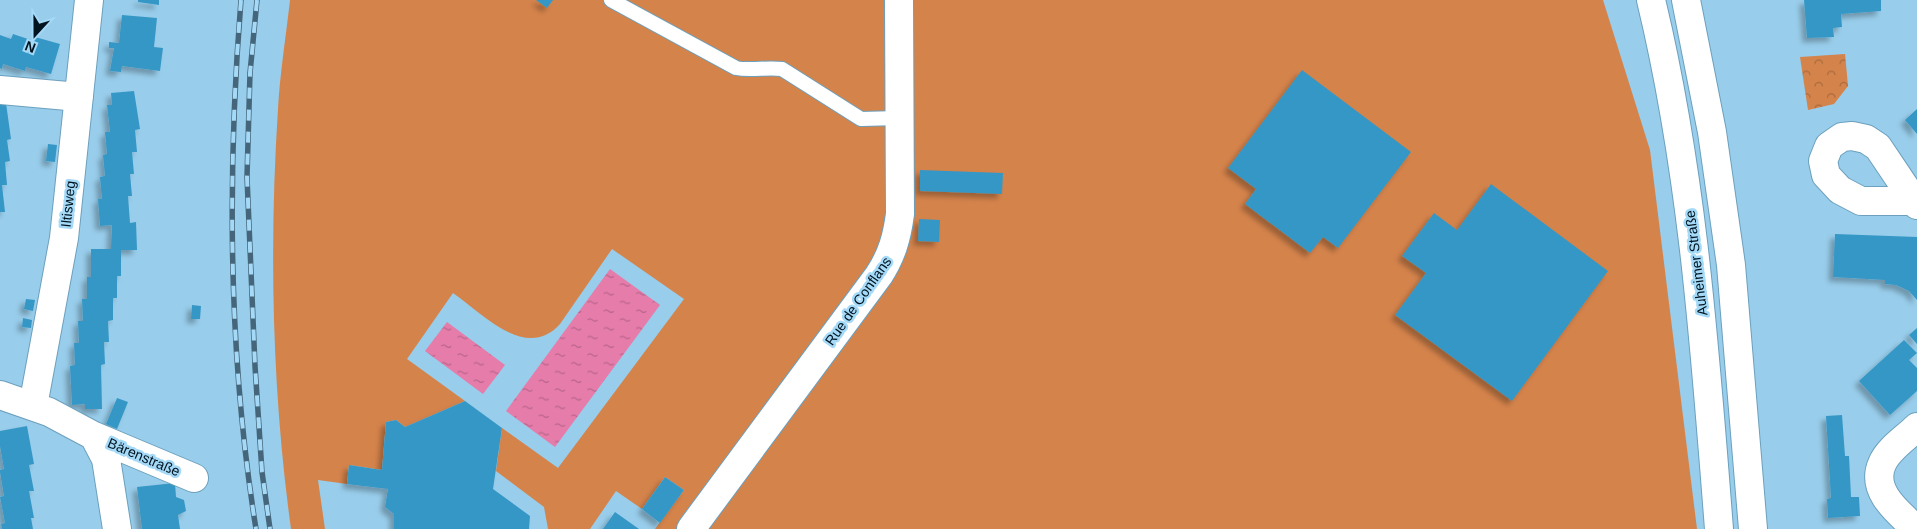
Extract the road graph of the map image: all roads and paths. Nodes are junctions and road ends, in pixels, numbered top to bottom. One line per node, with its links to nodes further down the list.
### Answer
1 (89, 0): 7 (street, Iltisweg)
2 (611, 0): 8 (lane)
3 (899, 0): 8 (street, Rue de Conflans)
4 (1651, 0): 16 (street, Auheimer Straße)
5 (1686, 0): 17 (street)
6 (0, 90): 7 (street)
7 (79, 97): 10 (street, Iltisweg)
8 (899, 118): 15 (street, Rue de Conflans)
9 (0, 396): 10 (street, Bärenstraße)
10 (33, 406): 12 (street, Bärenstraße)
11 (1917, 427): 18 (street)
12 (94, 436): 13 (street, Bärenstraße); 14 (street, Bärenstraße)
13 (194, 478)
14 (118, 529)
15 (691, 529)
16 (1719, 529)
17 (1753, 529)
18 (1916, 529)

